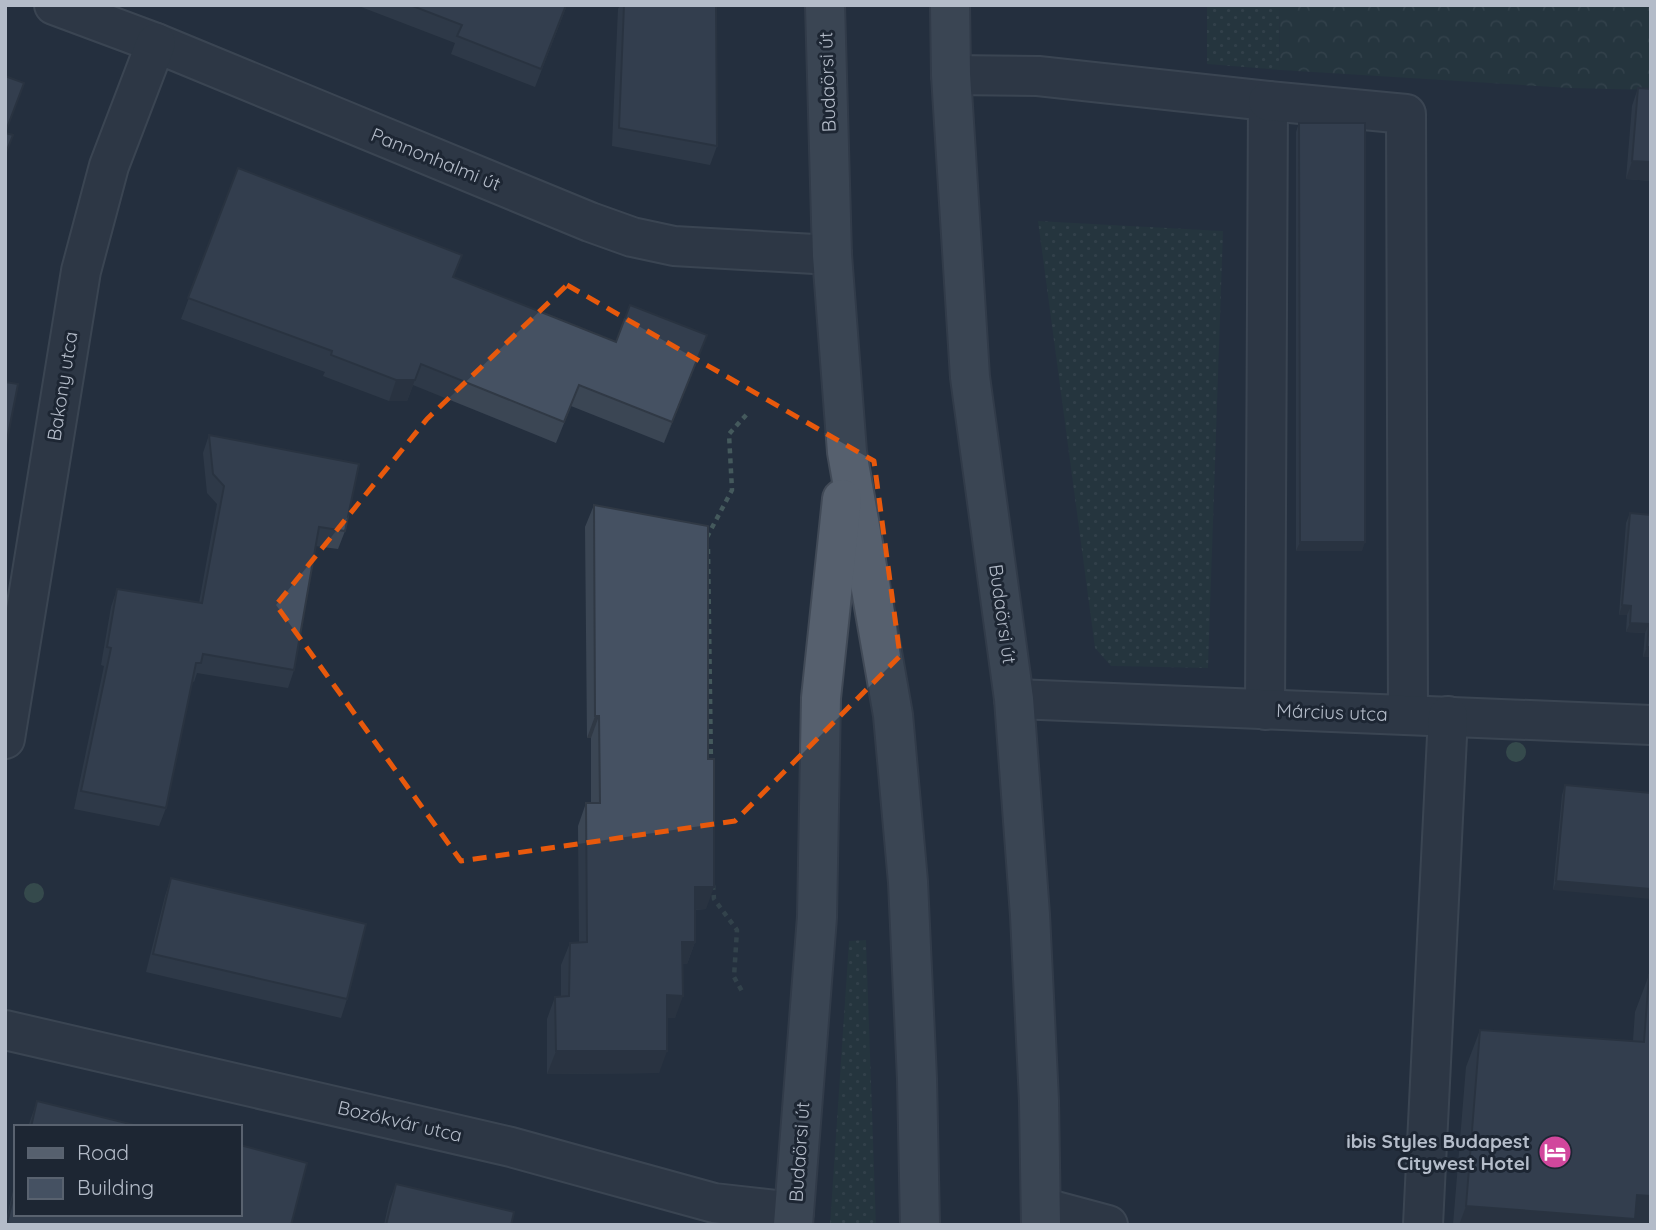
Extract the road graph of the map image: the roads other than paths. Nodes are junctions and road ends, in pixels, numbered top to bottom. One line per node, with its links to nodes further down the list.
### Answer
1 (54, 5): 4 (street, Pannonhalmi út)
2 (825, 5): 7 (main road, Budaörsi út)
3 (950, 5): 5 (main road, Budaörsi út)
4 (156, 43): 7 (street, Pannonhalmi út); 9 (street, Bakony utca)
5 (951, 75): 6 (street); 10 (main road, Budaörsi út)
6 (1268, 101): 11 (street); 12 (street)
7 (831, 255): 8 (main road, Budaörsi út)
8 (847, 452): 18 (main road, Budaörsi út); 19 (main road, Budaörsi út)
9 (18, 585): 15 (street, Bakony utca)
10 (1014, 699): 11 (street, Március utca); 17 (main road, Budaörsi út)
11 (1265, 710): 12 (street, Március utca)
12 (1408, 715): 13 (street, Március utca)
13 (1448, 716): 14 (street, Március utca); 21 (street)
14 (1651, 725)
15 (5, 739)
16 (5, 1030): 18 (street, Bozókvár utca)
17 (1041, 1216): 20 (street)
18 (793, 1218)
19 (920, 1225)
20 (1108, 1225)
21 (1423, 1225)

